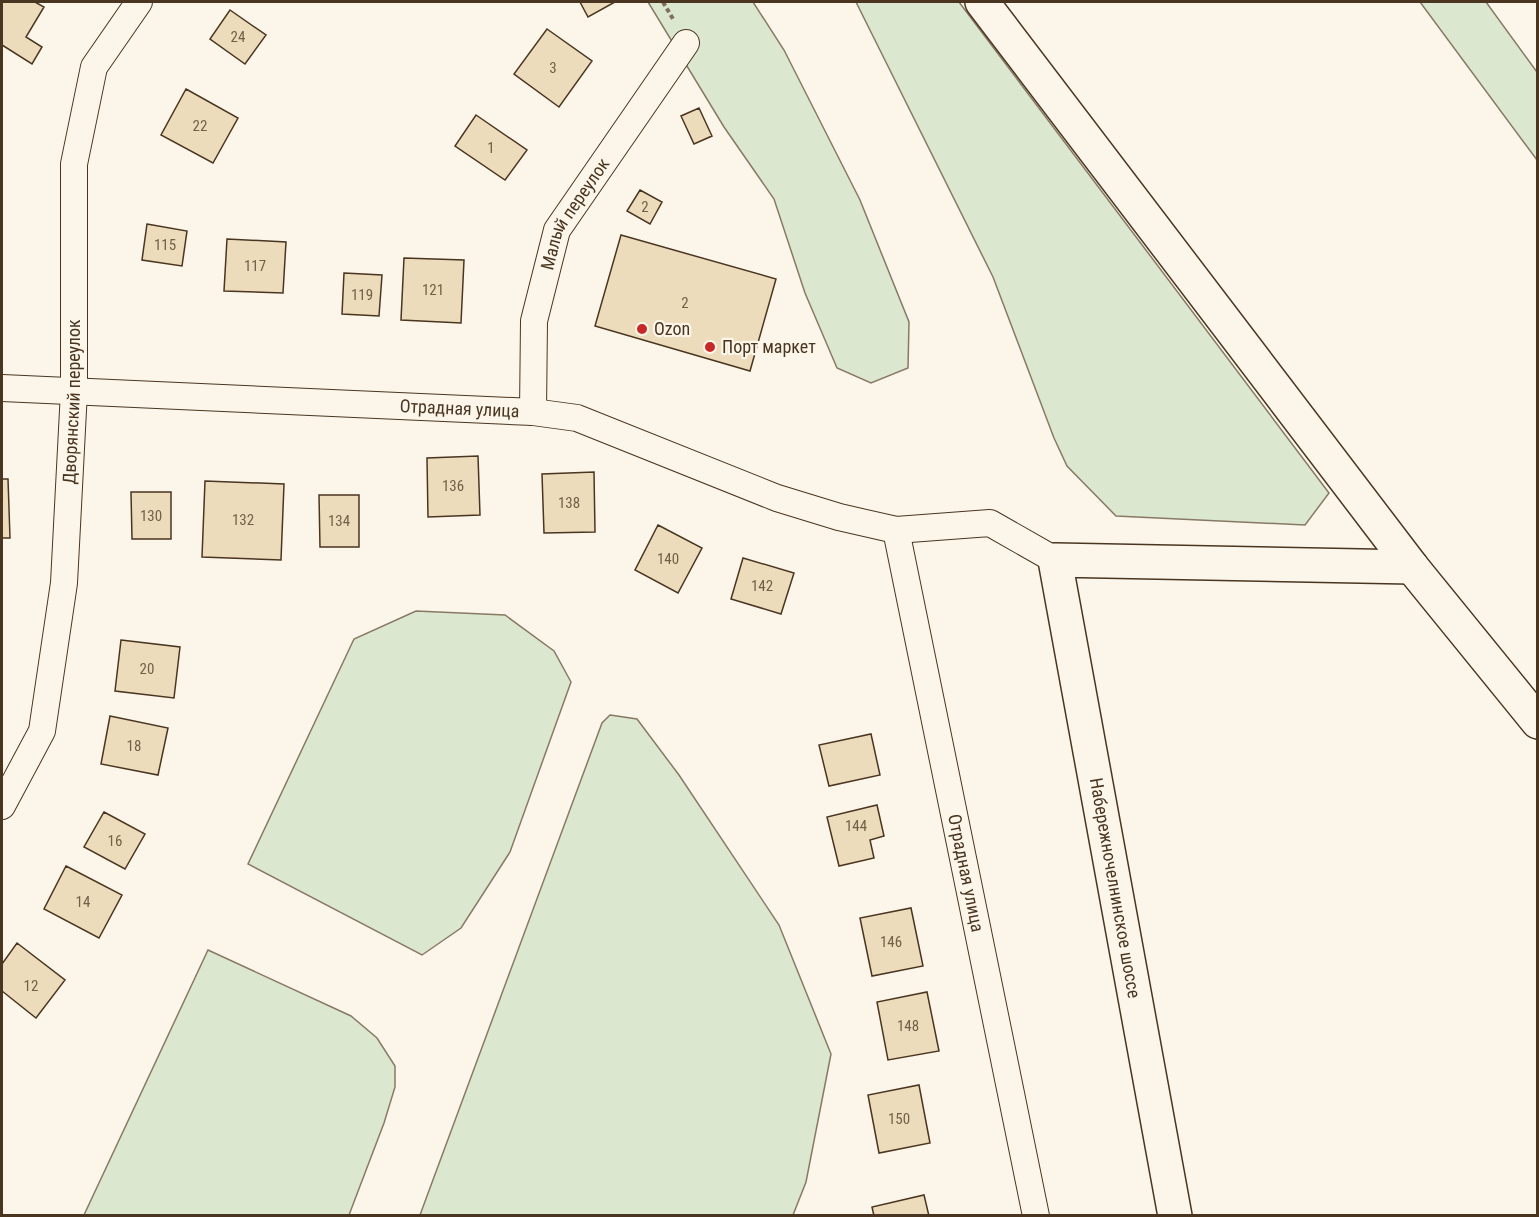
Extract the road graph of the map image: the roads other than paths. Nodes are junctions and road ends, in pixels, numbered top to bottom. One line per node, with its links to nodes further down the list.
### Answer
1 (139, 2): 5 (street, Дворянский переулок)
2 (982, 2): 9 (main road)
3 (686, 43): 6 (street, Малый переулок)
4 (2, 388): 5 (street, Отрадная улица)
5 (74, 391): 6 (street, Отрадная улица); 11 (street, Дворянский переулок)
6 (533, 412): 7 (street, Отрадная улица)
7 (896, 530): 8 (street, Отрадная улица); 12 (street, Отрадная улица)
8 (1055, 560): 9 (main road); 13 (main road, Набережночелнинское шоссе)
9 (1412, 567): 10 (main road)
10 (1538, 722)
11 (2, 806)
12 (1036, 1215)
13 (1175, 1215)

